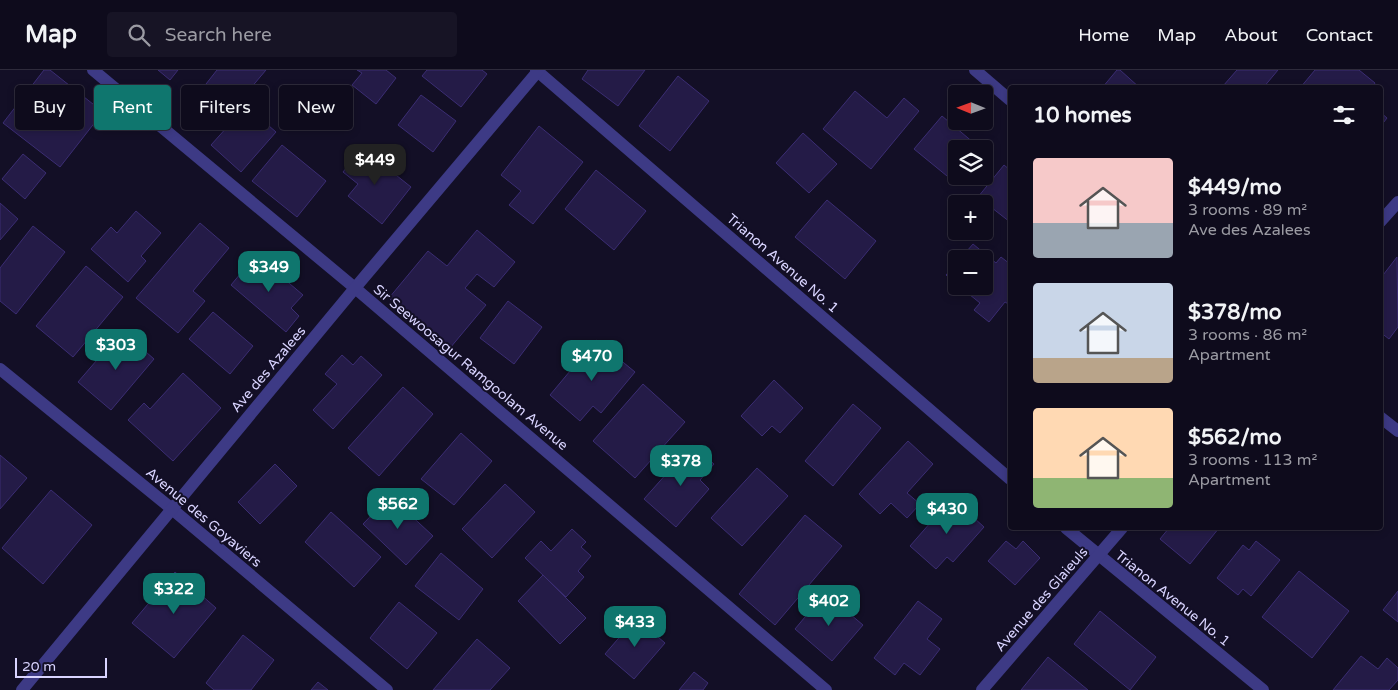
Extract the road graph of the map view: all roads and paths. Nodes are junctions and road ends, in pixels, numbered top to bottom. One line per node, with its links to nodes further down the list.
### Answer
1 (93, 70): 7 (street, Sir Seewoosagur Ramgoolam Avenue)
2 (975, 70): 4 (street)
3 (538, 71): 7 (street, Ave des Azalees); 11 (street, Trianon Avenue No. 1)
4 (1008, 98)
5 (1398, 202): 6 (street)
6 (1383, 219)
7 (355, 288): 12 (street, Ave des Azalees); 18 (street, Sir Seewoosagur Ramgoolam Avenue)
8 (0, 369): 12 (street, Avenue des Goyaviers)
9 (1383, 419): 10 (street)
10 (1398, 431)
11 (1008, 478)
12 (172, 509): 16 (street, Ave des Azalees); 17 (street, Avenue des Goyaviers)
13 (1068, 530): 15 (street, Trianon Avenue No. 1)
14 (1120, 530): 15 (street, Avenue des Glaieuls)
15 (1099, 556): 19 (street, Avenue des Glaieuls); 20 (street, Trianon Avenue No. 1)
16 (22, 690)
17 (387, 690)
18 (826, 690)
19 (982, 690)
20 (1262, 690)

